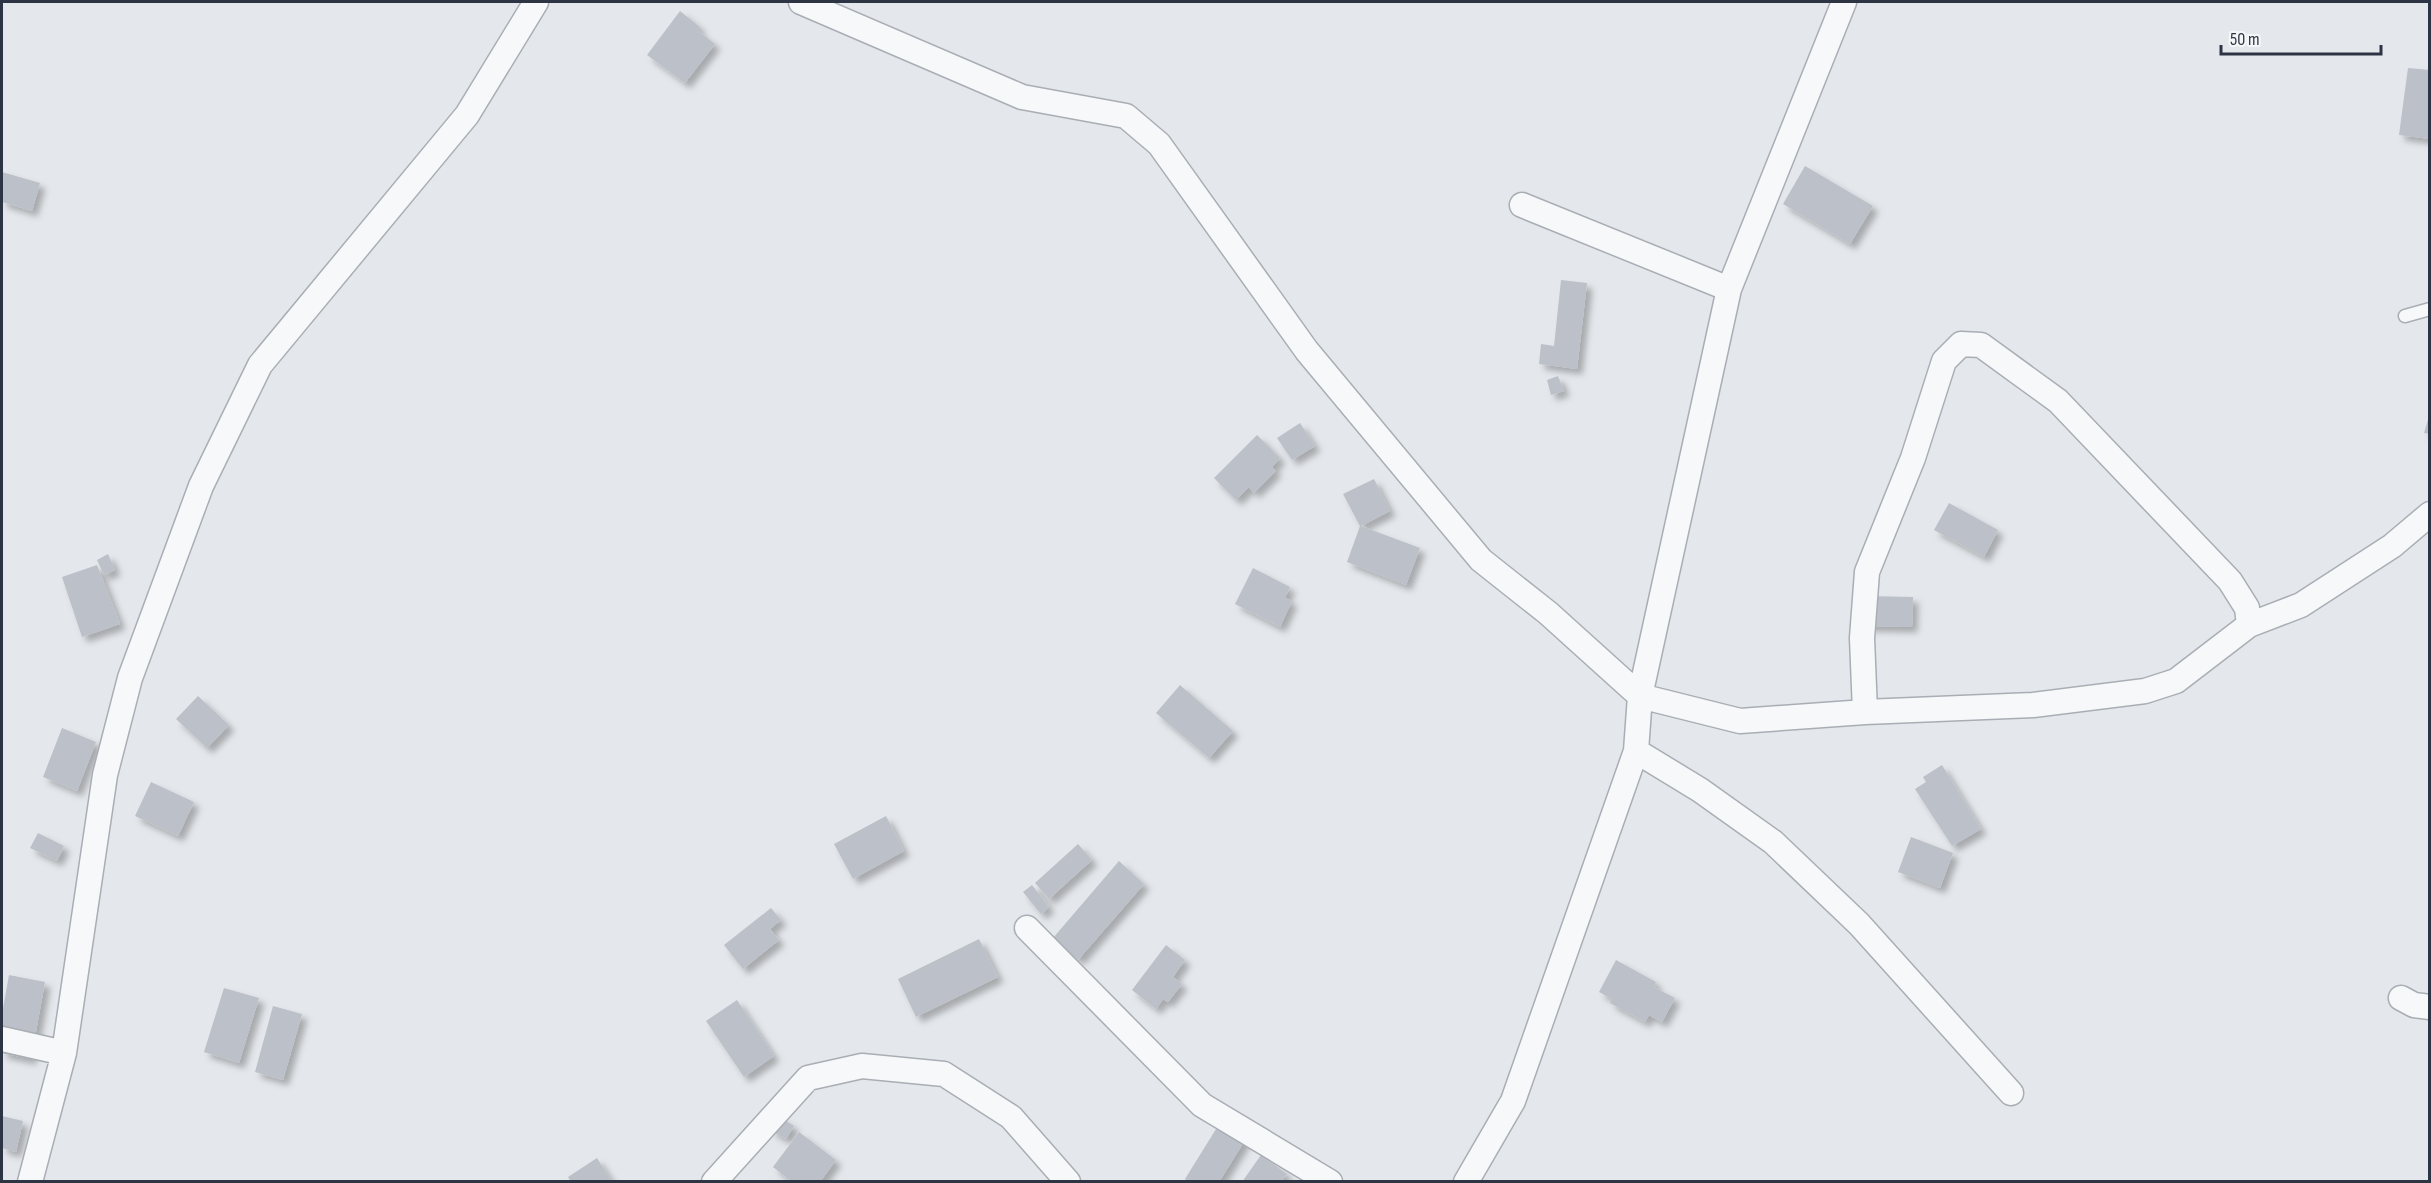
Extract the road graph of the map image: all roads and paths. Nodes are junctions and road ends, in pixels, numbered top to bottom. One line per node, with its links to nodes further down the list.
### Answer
1 (536, 2): 17 (street)
2 (801, 2): 10 (street)
3 (1844, 2): 5 (street)
4 (1522, 205): 5 (street)
5 (1729, 289): 10 (street)
6 (2430, 309): 7 (lane)
7 (2405, 316)
8 (2430, 514): 9 (street)
9 (2249, 625): 11 (street); 11 (street)
10 (1640, 696): 11 (street); 12 (street)
11 (1865, 712)
12 (1636, 751): 18 (street); 23 (street)
13 (1027, 928): 22 (street)
14 (2401, 998): 15 (street)
15 (2430, 1007)
16 (2, 1039): 17 (street)
17 (64, 1053): 19 (street)
18 (2011, 1094)
19 (30, 1182)
20 (714, 1182): 21 (street)
21 (1068, 1182)
22 (1330, 1182)
23 (1466, 1182)

